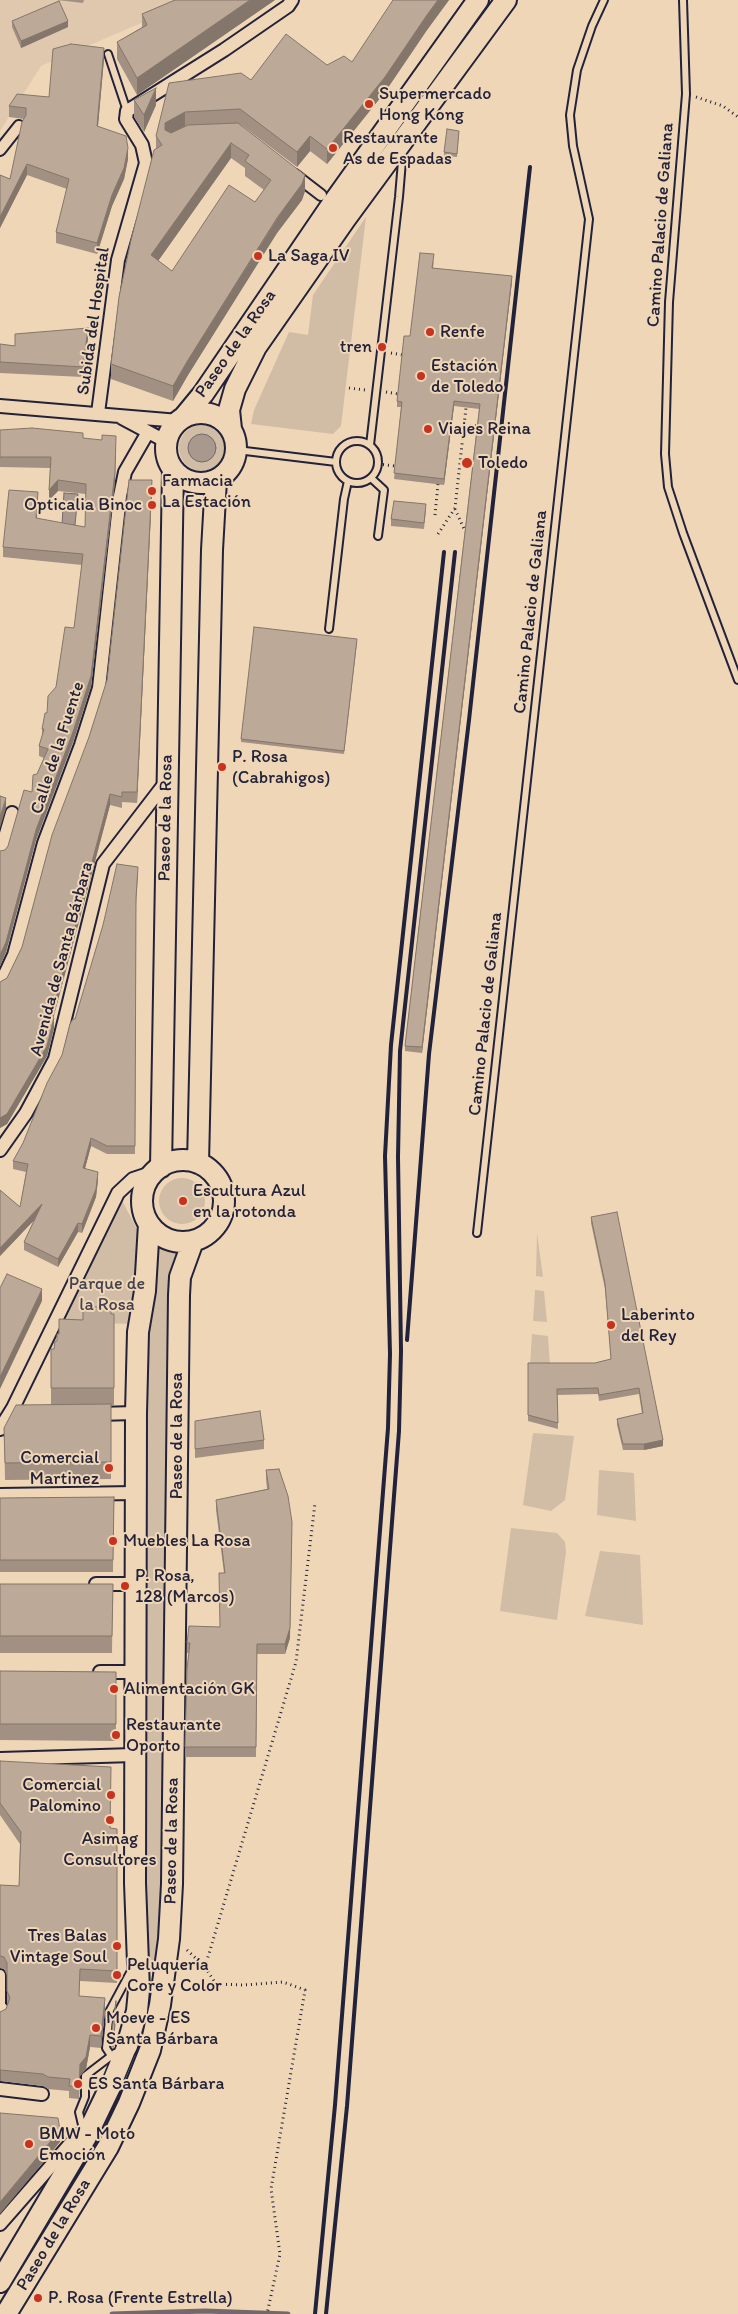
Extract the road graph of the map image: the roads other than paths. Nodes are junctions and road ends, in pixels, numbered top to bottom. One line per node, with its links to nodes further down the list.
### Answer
1 (292, 0): 7 (street)
2 (478, 0): 16 (main road, Paseo de la Rosa)
3 (506, 0): 9 (main road, Paseo de la Rosa)
4 (604, 0): 38 (lane, Camino Palacio de Galiana)
5 (683, 0): 29 (lane, Camino Palacio de Galiana)
6 (108, 54): 7 (lane)
7 (127, 111): 14 (street, Subida del Hospital)
8 (18, 126): 10 (street)
9 (401, 143): 17 (main road, Paseo de la Rosa); 20 (lane)
10 (0, 150)
11 (284, 166): 12 (street)
12 (321, 195)
13 (0, 406): 14 (street)
14 (98, 413): 15 (street)
15 (115, 415): 16 (street); 18 (street)
16 (182, 419): 17 (main road, Paseo de la Rosa); 19 (main road, Paseo de la Rosa)
17 (231, 428): 21 (main road, Paseo de la Rosa)
18 (148, 432): 19 (street); 33 (street, Calle de la Fuente)
19 (166, 442): 23 (main road, Paseo de la Rosa)
20 (370, 445): 22 (lane); 24 (lane)
21 (237, 450): 22 (lane); 25 (main road)
22 (336, 462): 26 (lane)
23 (173, 470): 25 (main road); 30 (main road, Paseo de la Rosa)
24 (371, 478): 26 (lane); 27 (lane)
25 (216, 480): 35 (main road)
26 (348, 481): 28 (lane)
27 (378, 536)
28 (329, 629)
29 (738, 680)
30 (166, 782): 34 (street, Avenida de Santa Bárbara); 36 (main road, Paseo de la Rosa)
31 (12, 813): 32 (street, Calle de la Fuente)
32 (0, 854)
33 (0, 986)
34 (0, 1150)
35 (198, 1163): 36 (main road); 39 (main road)
36 (158, 1170): 37 (main road, Paseo de la Rosa); 42 (street)
37 (149, 1224): 39 (main road); 41 (main road, Paseo de la Rosa)
38 (477, 1233)
39 (192, 1241): 59 (main road, Paseo de la Rosa)
40 (87, 1414): 41 (street)
41 (136, 1414): 43 (main road, Paseo de la Rosa)
42 (0, 1429)
43 (135, 1493): 44 (street); 46 (main road, Paseo de la Rosa)
44 (0, 1495)
45 (84, 1584): 46 (street)
46 (134, 1584): 48 (main road, Paseo de la Rosa)
47 (85, 1672): 48 (street)
48 (134, 1672): 49 (main road, Paseo de la Rosa)
49 (134, 1755): 50 (street); 53 (main road, Paseo de la Rosa)
50 (0, 1759)
51 (0, 1975): 52 (street)
52 (0, 2012)
53 (117, 2064): 56 (street, Paseo de la Rosa); 56 (lane); 58 (main road, Paseo de la Rosa)
54 (0, 2090): 55 (street)
55 (42, 2094)
56 (83, 2129): 57 (street, Paseo de la Rosa)
57 (0, 2224)
58 (0, 2282)
59 (6, 2314)

